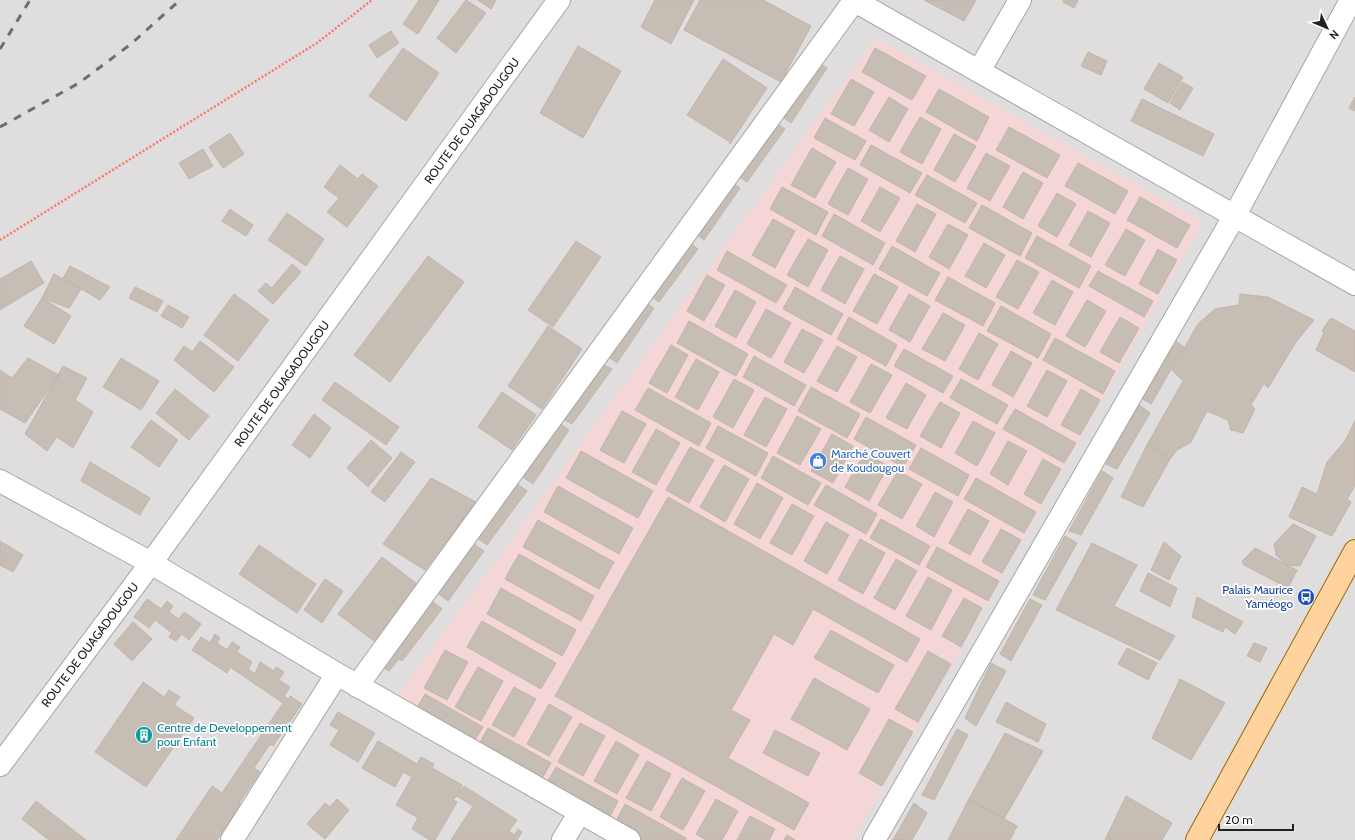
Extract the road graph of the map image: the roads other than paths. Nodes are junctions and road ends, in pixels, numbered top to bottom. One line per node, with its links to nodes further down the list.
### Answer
1 (559, 0): 10 (street, ROUTE DE OUAGADOUGOU)
2 (854, 0): 5 (street); 12 (street)
3 (1020, 0): 5 (street)
4 (1351, 0): 6 (street)
5 (979, 71): 6 (street)
6 (1235, 215): 7 (street); 18 (street)
7 (1355, 284)
8 (0, 481): 10 (street)
9 (1355, 551): 19 (main road)
10 (152, 564): 11 (street); 13 (street, ROUTE DE OUAGADOUGOU)
11 (336, 674): 12 (street); 15 (street)
12 (357, 686): 14 (street)
13 (0, 765)
14 (580, 812): 16 (street); 17 (street)
15 (232, 840)
16 (563, 840)
17 (629, 840)
18 (874, 840)
19 (1197, 840)

